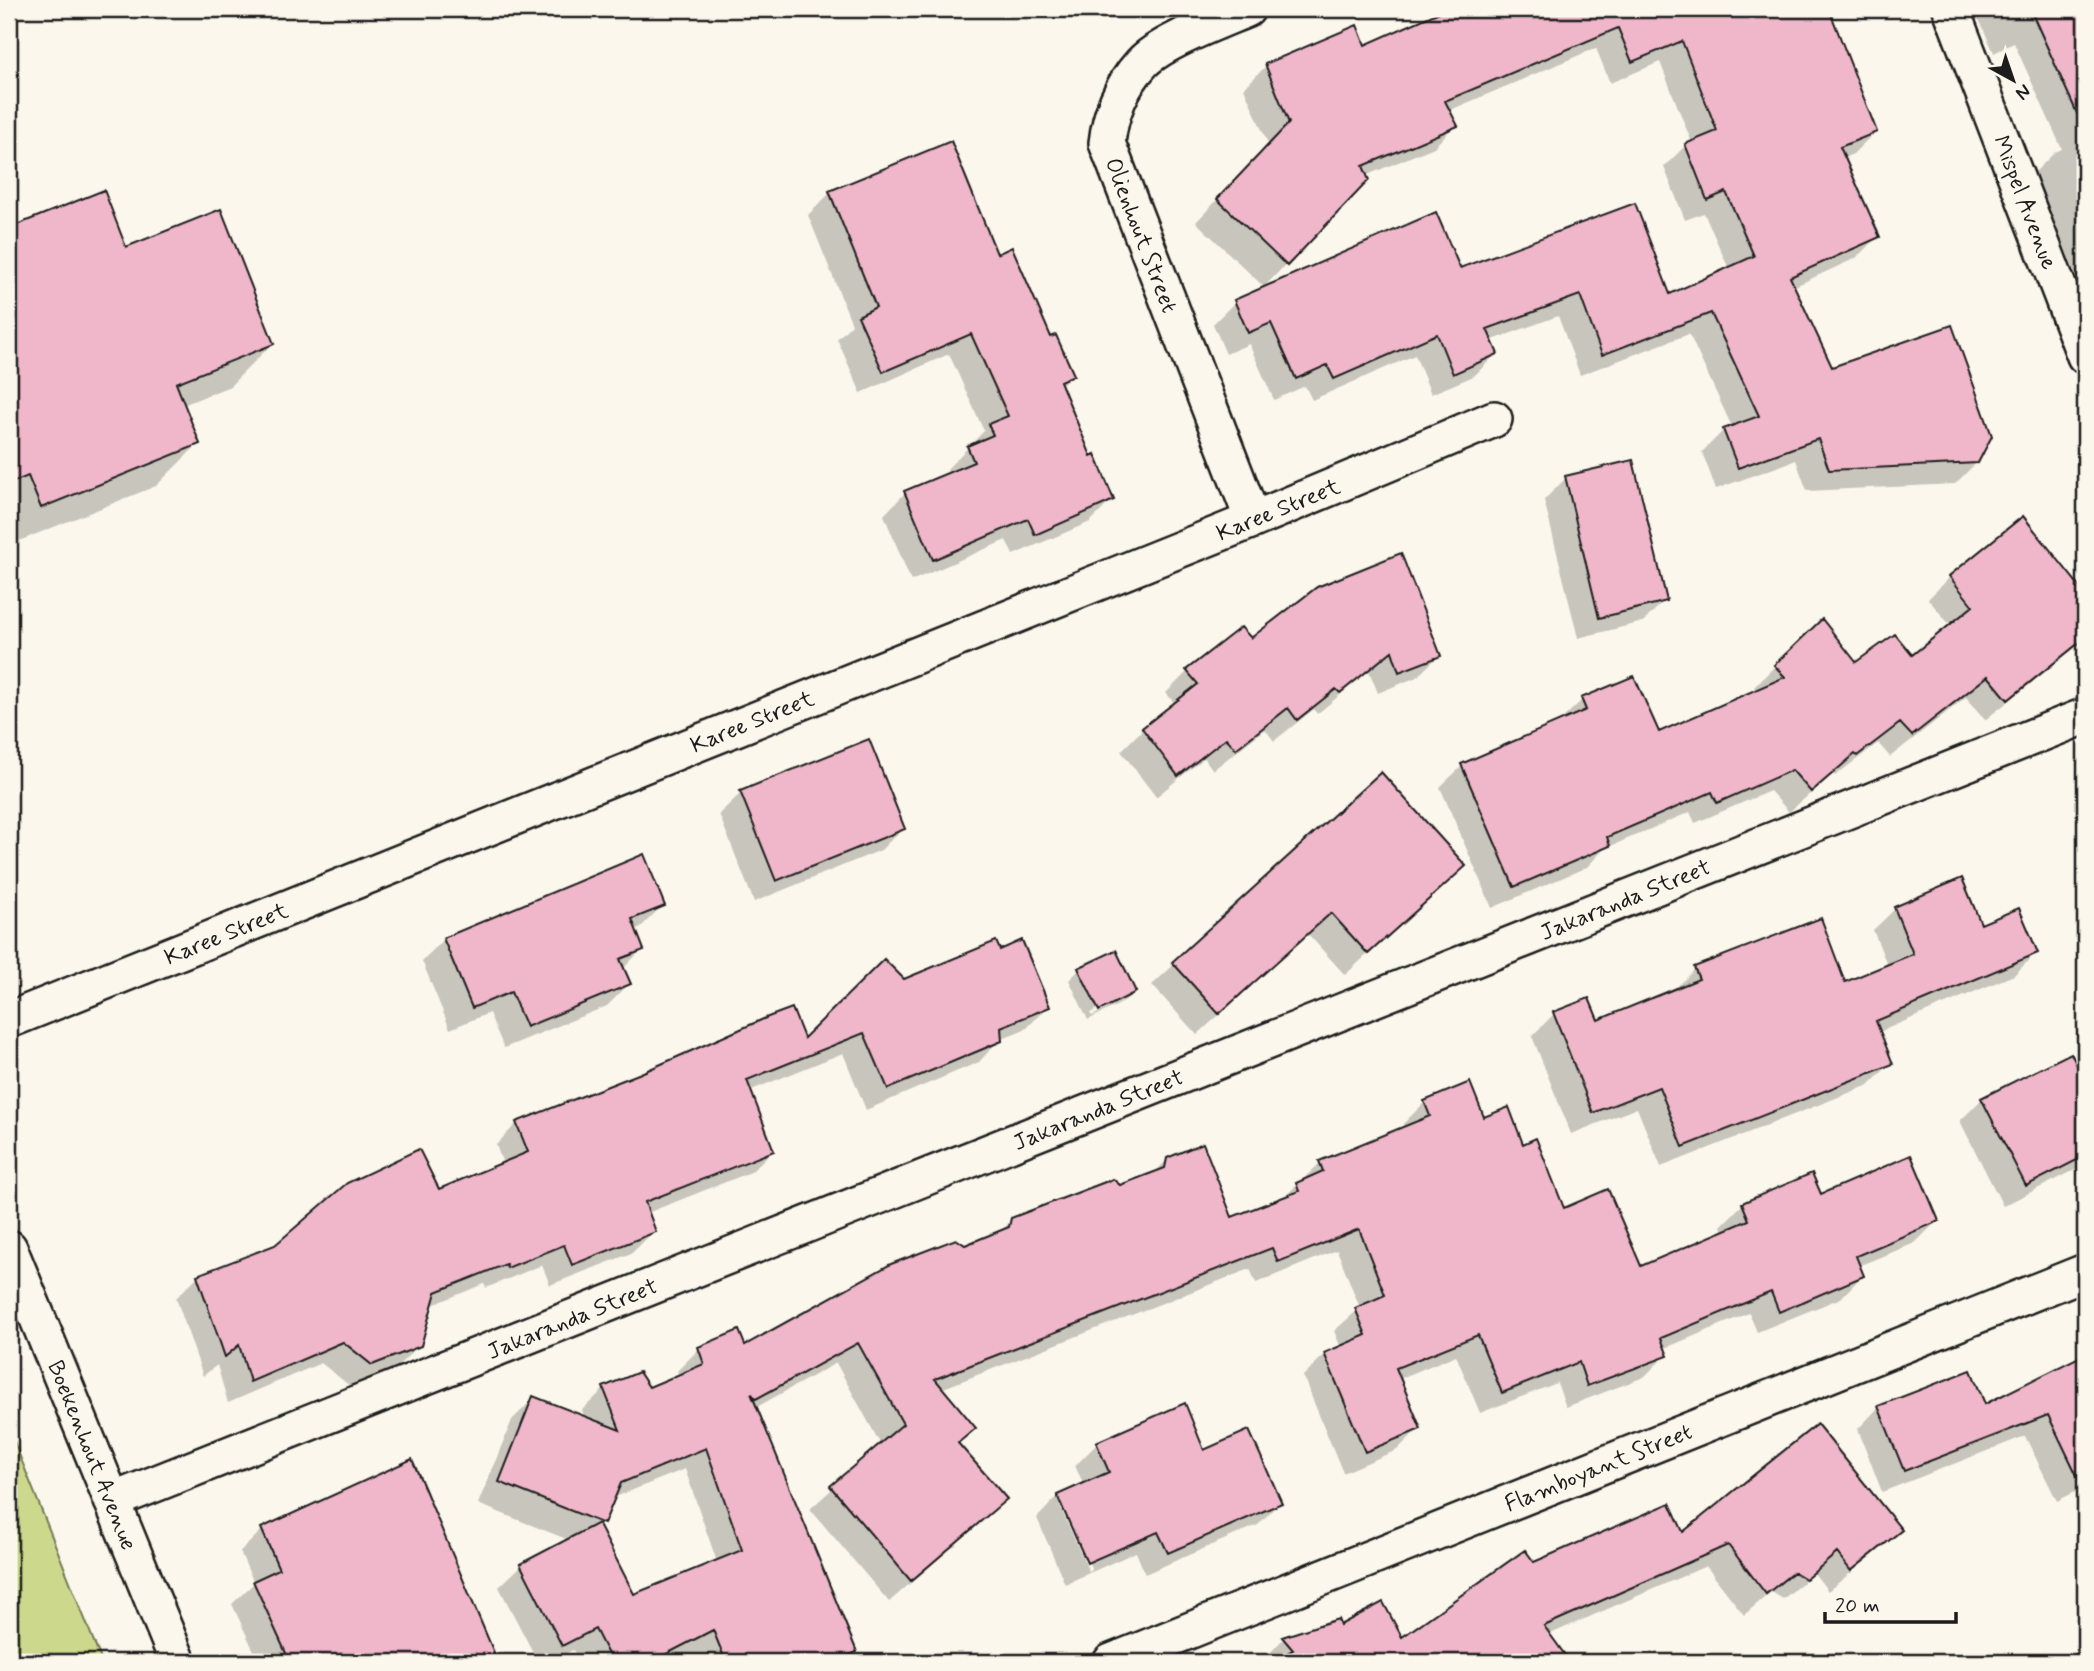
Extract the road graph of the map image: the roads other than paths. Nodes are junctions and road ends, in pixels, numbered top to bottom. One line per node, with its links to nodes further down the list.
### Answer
1 (1247, 9): 5 (street, Olienhout Street)
2 (1951, 9): 3 (street, Mispel Avenue)
3 (2085, 356)
4 (1494, 419): 5 (street, Karee Street)
5 (1253, 520): 7 (street, Karee Street)
6 (2085, 716): 10 (street, Jakaranda Street)
7 (9, 1020)
8 (9, 1248): 10 (street, Boekenhout Avenue)
9 (2085, 1272): 12 (street, Flamboyant Street)
10 (112, 1501): 11 (street, Boekenhout Avenue)
11 (178, 1662)
12 (1111, 1662)

